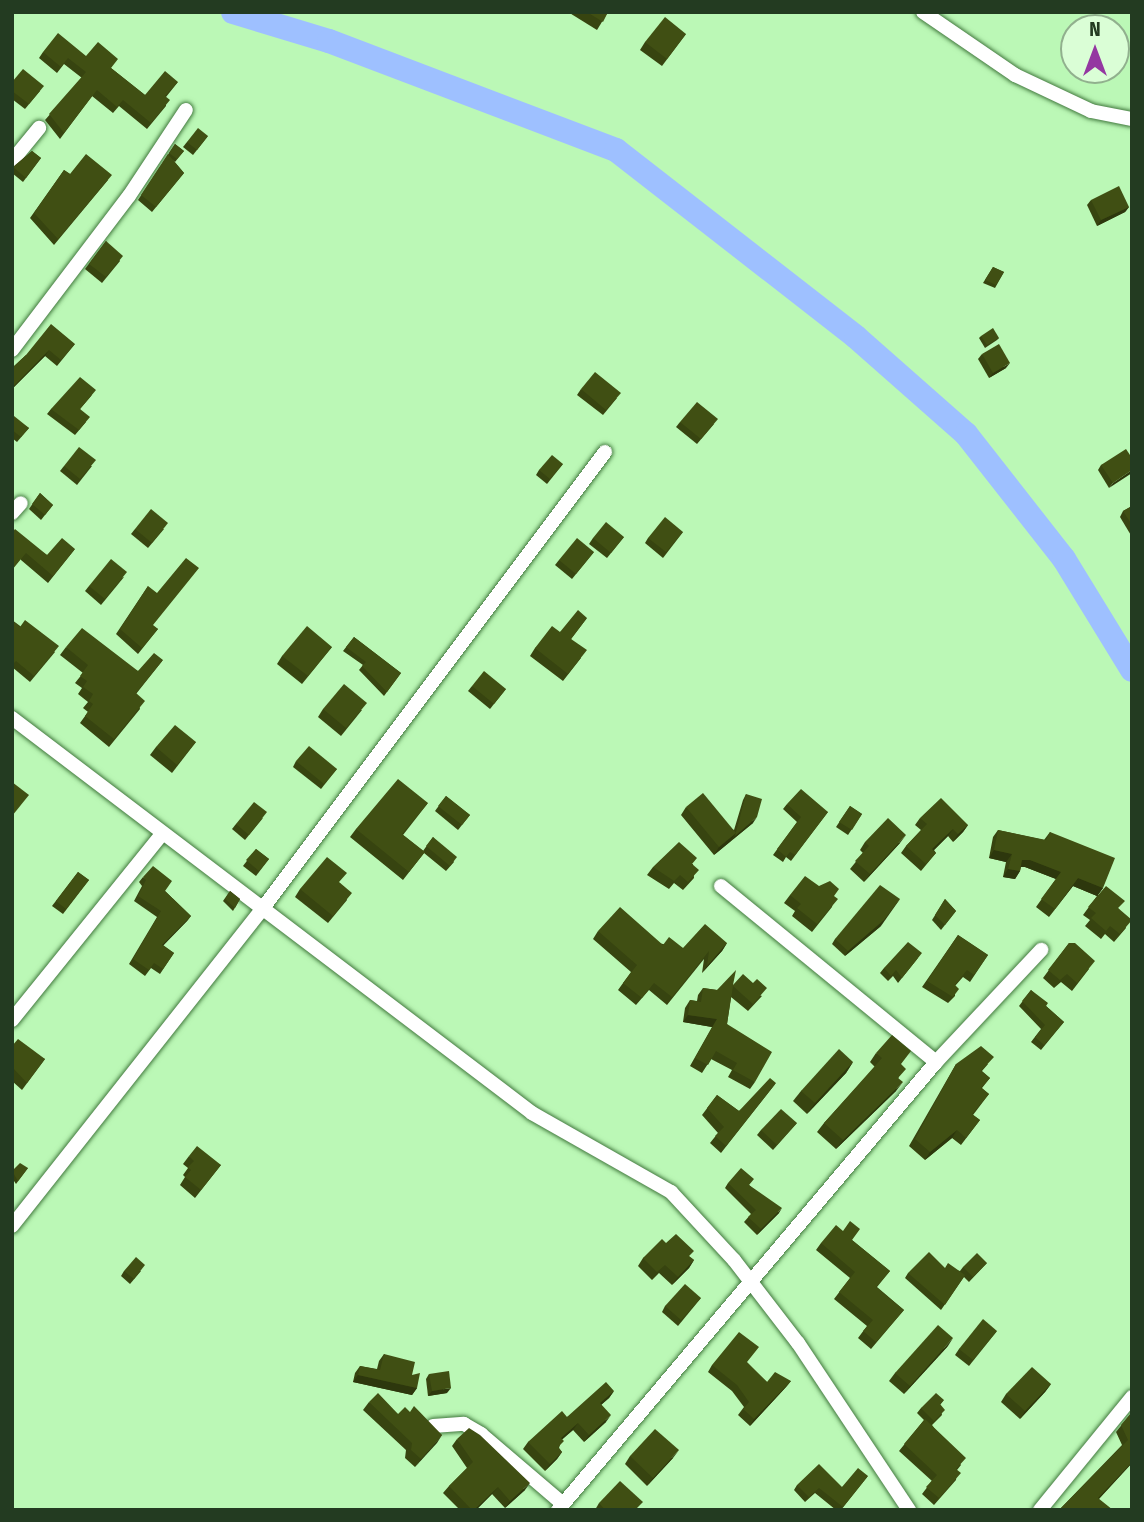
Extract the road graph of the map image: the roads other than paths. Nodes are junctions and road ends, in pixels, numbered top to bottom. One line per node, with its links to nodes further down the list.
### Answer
1 (923, 12): 3 (street)
2 (186, 110): 6 (street)
3 (1132, 119)
4 (39, 128): 5 (street)
5 (12, 162)
6 (12, 350)
7 (605, 452): 11 (street)
8 (12, 718): 9 (street)
9 (163, 832): 11 (street); 13 (street)
10 (721, 886): 14 (street)
11 (262, 908): 15 (street); 16 (street)
12 (1041, 950): 14 (street)
13 (12, 1020)
14 (936, 1062): 16 (street)
15 (12, 1226)
16 (751, 1282): 19 (street); 20 (street)
17 (1132, 1397): 21 (street)
18 (433, 1426): 19 (street)
19 (560, 1507)
20 (909, 1510)
21 (1040, 1510)

